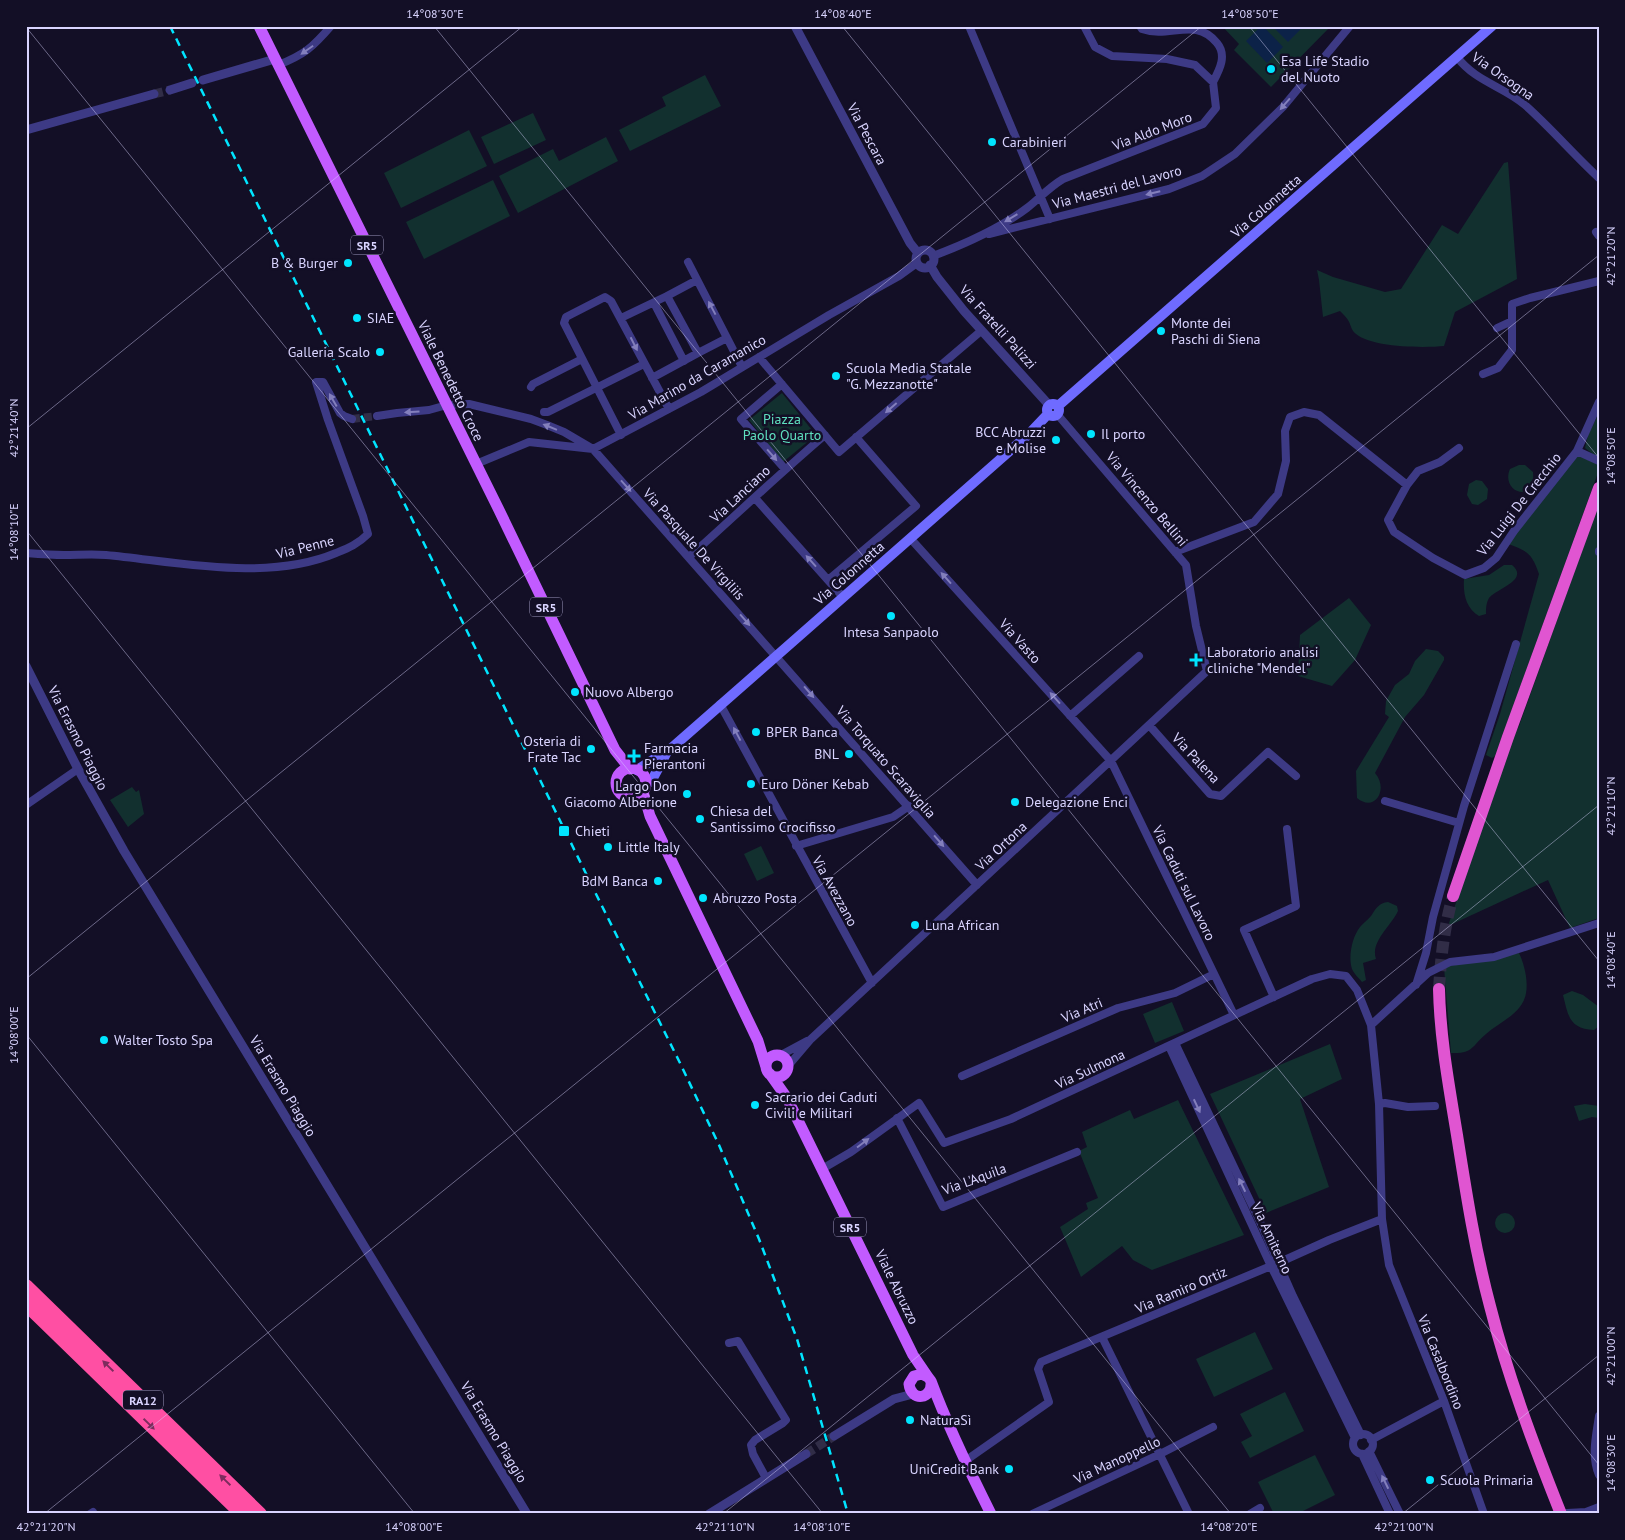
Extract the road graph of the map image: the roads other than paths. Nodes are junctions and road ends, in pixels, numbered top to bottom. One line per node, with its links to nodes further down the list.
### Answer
1 (259, 26): 10 (main road, Viale Benedetto Croce / SR5)
2 (331, 26): 10 (street, one-way to 10)
3 (795, 26): 21 (street, Via Pescara)
4 (968, 26): 18 (street)
5 (1084, 26): 12 (street)
6 (1140, 26): 12 (street)
7 (1350, 26): 19 (street, Via Maestri del Lavoro, one-way to 19)
8 (1490, 27): 9 (main road, Via Colonnetta)
9 (1457, 57): 17 (street, Via Orsogna); 49 (main road, Via Colonnetta)
10 (276, 62): 11 (street); 47 (main road, Viale Benedetto Croce / SR5)
11 (203, 80)
12 (1213, 82): 18 (street, Via Aldo Moro)
13 (192, 83): 14 (street)
14 (170, 90)
15 (154, 94): 16 (street)
16 (26, 130)
17 (1599, 178)
18 (1041, 195): 19 (street); 20 (street, Via Maestri del Lavoro, one-way to 20)
19 (1050, 218): 20 (street, Via Maestri del Lavoro)
20 (978, 237): 22 (street, Via Maestri del Lavoro)
21 (918, 253): 22 (street); 24 (street)
22 (933, 256): 25 (street)
23 (688, 262): 26 (street)
24 (917, 263): 25 (street); 36 (street, Via Marino da Caramanico)
25 (930, 266): 33 (street, Via Fratelli Palizzi)
26 (697, 280): 28 (street); 34 (street, one-way to 26)
27 (1599, 281): 31 (street)
28 (667, 296): 29 (street); 35 (street)
29 (654, 303): 30 (street); 38 (street)
30 (621, 318): 37 (street); 39 (street, one-way to 39)
31 (1512, 321): 32 (street); 41 (street)
32 (1497, 328)
33 (981, 331): 49 (street, Via Fratelli Palizzi); 55 (street, one-way to 55)
34 (727, 338): 35 (street); 40 (street)
35 (698, 353): 38 (street)
36 (759, 357): 40 (street, Via Marino da Caramanico); 43 (street)
37 (582, 359): 44 (street); 45 (street)
38 (684, 361): 42 (street)
39 (644, 364): 42 (street); 45 (street)
40 (742, 367): 48 (street, Via Marino da Caramanico)
41 (1483, 374)
42 (652, 378): 48 (street)
43 (782, 384): 54 (street); 61 (street, one-way to 61)
44 (531, 387)
45 (597, 387): 50 (street); 53 (street)
46 (1599, 402): 58 (street)
47 (447, 405): 51 (street, one-way to 51); 57 (street, Via Pasquale De Virgiliis, one-way to 47); 60 (main road, Viale Benedetto Croce / SR5)
48 (669, 409): 53 (street, Via Marino da Caramanico)
49 (1053, 410): 65 (main road, Via Colonnetta); 66 (street, Via Vincenzo Bellini)
50 (544, 412)
51 (377, 416)
52 (352, 419): 67 (street, Via Penne, one-way to 67)
53 (621, 435): 57 (street, Via Marino da Caramanico)
54 (825, 435): 55 (street); 61 (street)
55 (856, 437): 69 (street)
56 (1459, 448): 62 (street, Via Luigi De Crecchio)
57 (594, 450): 60 (street); 68 (street, Via Pasquale De Virgiliis, one-way to 68)
58 (1577, 451): 59 (street); 62 (street, Via Luigi De Crecchio)
59 (1599, 461)
60 (476, 464): 82 (main road, Viale Benedetto Croce / SR5)
61 (784, 469): 64 (street, Via Lanciano)
62 (1407, 485): 66 (street)
63 (1599, 488): 94 (highway)
64 (755, 498): 68 (street, Via Lanciano); 69 (street, one-way to 64)
65 (910, 538): 70 (main road, Via Colonnetta); 77 (street, Via Vasto, one-way to 65)
66 (1175, 552): 75 (street, Via Vincenzo Bellini)
67 (26, 553)
68 (689, 557): 72 (street, Via Pasquale De Virgiliis, one-way to 72)
69 (828, 580): 70 (street)
70 (843, 597): 72 (main road, Via Colonnetta)
71 (1516, 644): 90 (street)
72 (777, 656): 76 (main road, Via Colonnetta); 88 (street, Via Torquato Scaraviglia, one-way to 88)
73 (1139, 656): 77 (street)
74 (26, 666): 81 (street, Via Erasmo Piaggio)
75 (1207, 671): 78 (street, Via Ortona)
76 (720, 704): 79 (main road, Via Colonnetta); 92 (street, Via Avezzano, one-way to 76)
77 (1070, 716): 80 (street, Via Vasto)
78 (1149, 725): 80 (street, Via Ortona); 83 (street, Via Palena)
79 (668, 752): 82 (main road); 84 (main road)
80 (1111, 761): 93 (street, Via Ortona); 96 (street, Via Caduti sul Lavoro)
81 (78, 769): 87 (street); 143 (street, Via Erasmo Piaggio)
82 (626, 772): 84 (main road, SR5); 85 (main road, SR5)
83 (1296, 776)
84 (645, 789): 85 (main road); 89 (main road, SR5)
85 (631, 798): 89 (main road, SR5)
86 (1385, 801): 90 (street)
87 (26, 805)
88 (909, 806): 92 (street); 93 (street, Via Torquato Scaraviglia, one-way to 93)
89 (650, 816): 104 (main road, Viale Abruzzo / SR5)
90 (1459, 823): 98 (street)
91 (1287, 829): 100 (street)
92 (796, 846): 97 (street, Via Avezzano)
93 (977, 885): 97 (street, Via Ortona)
94 (1453, 896)
95 (1599, 923): 98 (street)
96 (1214, 974): 101 (street, Via Caduti sul Lavoro); 109 (street, Via Atri)
97 (872, 983): 103 (street, Via Ortona)
98 (1416, 985): 102 (street)
99 (1439, 988): 140 (highway)
100 (1274, 996): 101 (street, Via Sulmona); 102 (street, Via Sulmona)
101 (1234, 1016): 105 (street, Via Sulmona)
102 (1371, 1025): 111 (street, Via Casalbordino)
103 (811, 1039): 106 (street, Via Ortona); 107 (street, Via Ortona)
104 (758, 1040): 106 (main road, Viale Abruzzo / SR5); 108 (main road, Viale Abruzzo / SR5)
105 (1172, 1045): 113 (street, Via Sulmona); 117 (street, Via Amiterno)
106 (777, 1055): 107 (main road, SR5); 108 (main road)
107 (785, 1070): 108 (main road); 110 (main road, Viale Abruzzo / SR5)
108 (768, 1071): 110 (main road, Viale Abruzzo / SR5)
109 (962, 1076)
110 (787, 1098): 115 (main road, Viale Abruzzo / SR5)
111 (1379, 1104): 112 (street); 116 (street, Via Casalbordino)
112 (1435, 1106)
113 (897, 1118): 114 (street, Via L'Aquila); 115 (street, Via Sulmona, one-way to 113)
114 (1078, 1152)
115 (822, 1170): 122 (main road, Viale Abruzzo / SR5)
116 (1382, 1219): 117 (street); 125 (street, Via Casalbordino)
117 (1274, 1264): 120 (street, Via Ramiro Ortiz); 130 (street, Via Amiterno)
118 (26, 1286): 142 (highway, RA12, one-way to 118)
119 (26, 1304): 141 (highway, RA12, one-way to 141)
120 (1102, 1337): 134 (street); 135 (street, Via Ramiro Ortiz)
121 (730, 1343): 137 (street)
122 (913, 1355): 123 (main road, Viale Abruzzo / SR5); 124 (main road, Viale Abruzzo / SR5)
123 (929, 1379): 124 (main road); 124 (main road); 126 (main road, Viale Abruzzo / SR5)
124 (915, 1388): 126 (main road, Viale Abruzzo / SR5); 129 (street)
125 (1444, 1401): 131 (street); 151 (street, Via Casalbordino)
126 (942, 1411): 135 (main road, Viale Abruzzo / SR5)
127 (1599, 1416): 136 (street)
128 (1213, 1427): 134 (street, Via Manoppello)
129 (834, 1436)
130 (1358, 1436): 131 (street); 132 (street)
131 (1371, 1440): 132 (street)
132 (1365, 1452): 149 (street); 150 (street, one-way to 132)
133 (806, 1454): 137 (street)
134 (1160, 1454): 146 (street, Via Manoppello); 147 (street)
135 (965, 1461): 145 (main road, Viale Abruzzo / SR5)
136 (1599, 1475)
137 (766, 1478): 144 (street)
138 (1599, 1507): 140 (street)
139 (1260, 1508): 148 (street)
140 (1564, 1513)
141 (242, 1514)
142 (260, 1514)
143 (527, 1514)
144 (708, 1514)
145 (991, 1514)
146 (1032, 1514)
147 (1189, 1514)
148 (1250, 1514)
149 (1390, 1514)
150 (1400, 1514)
151 (1484, 1514)

